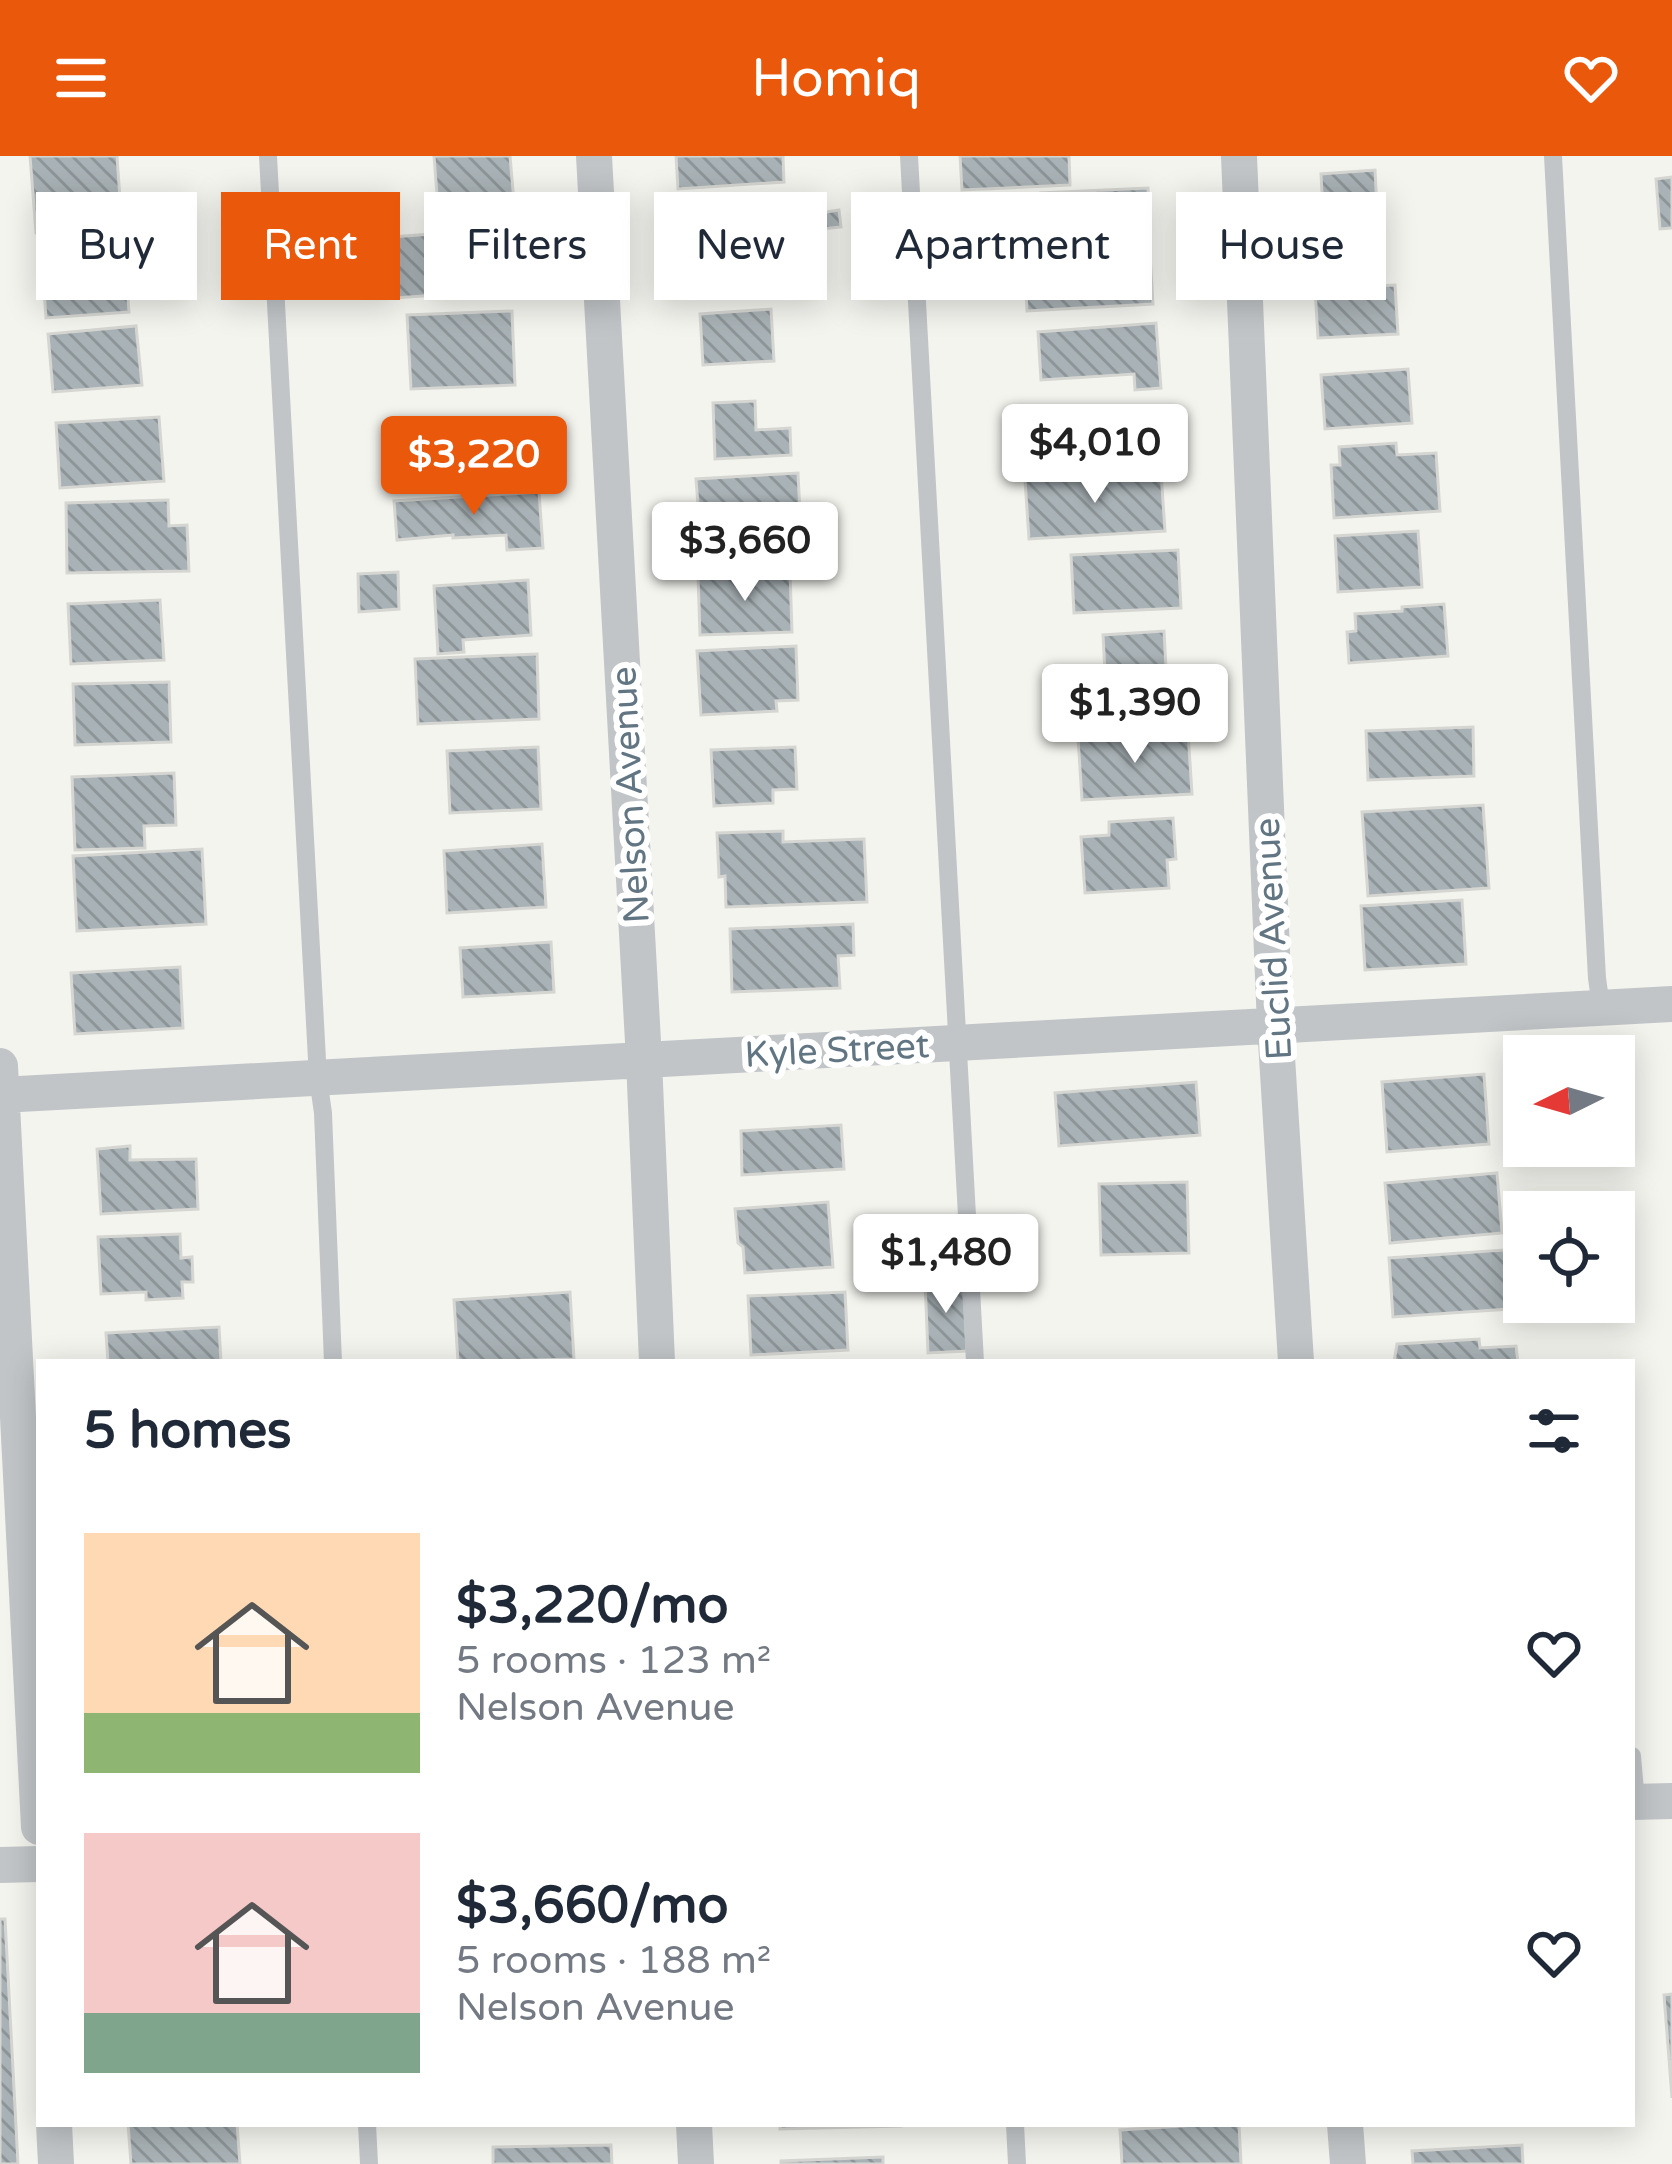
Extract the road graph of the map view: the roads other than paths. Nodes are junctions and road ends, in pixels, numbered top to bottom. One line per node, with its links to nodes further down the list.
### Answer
1 (268, 156): 12 (lane)
2 (594, 156): 10 (street, Nelson Avenue)
3 (909, 156): 9 (lane)
4 (1239, 156): 8 (street, Euclid Avenue)
5 (1553, 156): 7 (lane)
6 (1672, 1004): 7 (street, Kyle Street)
7 (1601, 1007): 8 (street, Kyle Street)
8 (1275, 1025): 9 (street, Kyle Street); 17 (street, Euclid Avenue)
9 (959, 1042): 10 (street, Kyle Street); 16 (lane)
10 (644, 1060): 12 (street, Kyle Street); 15 (street, Nelson Avenue)
11 (0, 1066): 13 (street)
12 (318, 1078): 13 (street, Kyle Street); 14 (lane)
13 (2, 1095): 19 (street)
14 (332, 1359)
15 (658, 1359)
16 (975, 1359)
17 (1296, 1359)
18 (1635, 1766): 20 (lane)
19 (36, 1768)
20 (1646, 1802)
21 (36, 1864): 22 (street)
22 (0, 1865)
23 (54, 2127): 28 (street)
24 (367, 2127): 29 (lane)
25 (694, 2127): 30 (street)
26 (1015, 2127): 31 (lane)
27 (1346, 2127): 32 (street)
28 (56, 2164)
29 (369, 2164)
30 (696, 2164)
31 (1017, 2164)
32 (1348, 2164)

